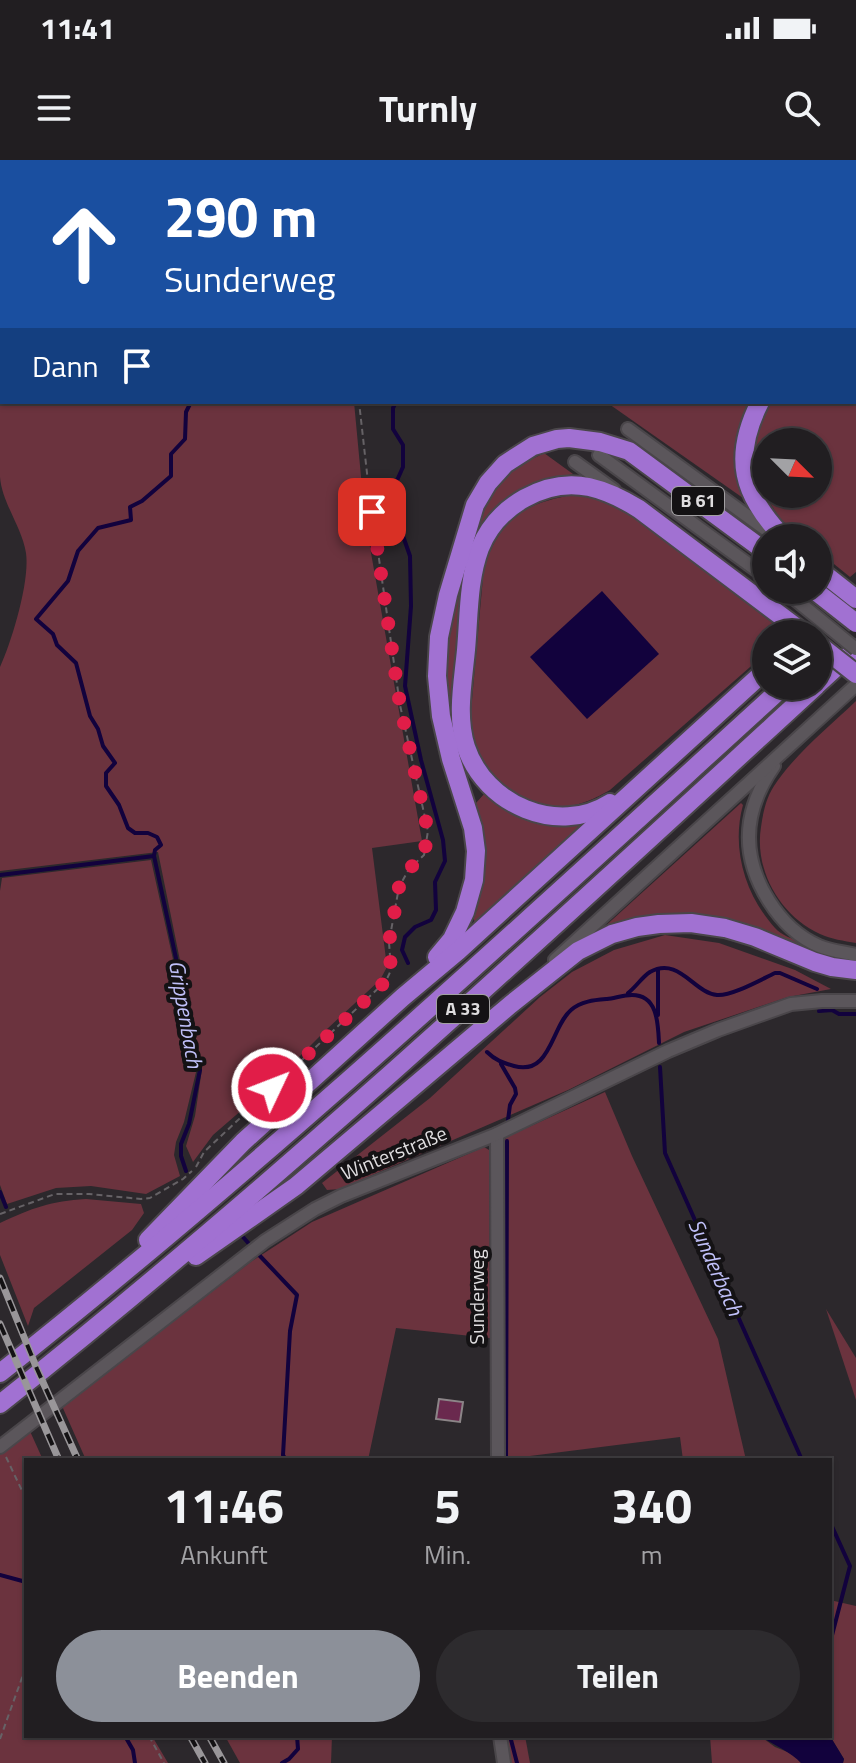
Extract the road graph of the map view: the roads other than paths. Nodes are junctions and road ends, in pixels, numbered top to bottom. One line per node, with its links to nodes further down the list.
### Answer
1 (759, 404): 7 (highway)
2 (628, 429): 6 (street)
3 (599, 455): 9 (street, B 61)
4 (575, 462): 5 (street)
5 (639, 509): 15 (highway); 28 (highway)
6 (759, 524)
7 (770, 524)
8 (752, 542): 31 (highway, B 61)
9 (752, 567)
10 (832, 580): 12 (highway, bridge)
11 (856, 588): 16 (highway)
12 (856, 599)
13 (800, 604): 19 (street, bridge)
14 (832, 604): 17 (highway, bridge)
15 (787, 620)
16 (821, 620)
17 (856, 622): 18 (highway)
18 (832, 643)
19 (856, 649): 21 (highway, A 33)
20 (832, 655): 22 (highway, bridge)
21 (832, 671)
22 (856, 674)
23 (752, 683): 28 (highway)
24 (856, 685): 27 (street)
25 (768, 700): 35 (highway, A 33)
26 (801, 700): 36 (highway, A 33)
27 (799, 736): 29 (street); 33 (street)
28 (645, 779): 31 (highway)
29 (856, 955)
30 (856, 970): 33 (highway)
31 (403, 997): 35 (highway)
32 (856, 1001): 34 (street, Winterstraße)
33 (510, 1005): 36 (highway)
34 (497, 1134): 39 (street, Winterstraße); 40 (street, Sunderweg)
35 (92, 1301): 37 (highway, A 33)
36 (102, 1323): 38 (highway, A 33)
37 (0, 1373)
38 (0, 1404)
39 (0, 1447)
40 (498, 1458)
41 (500, 1738): 42 (street)
42 (504, 1763)

